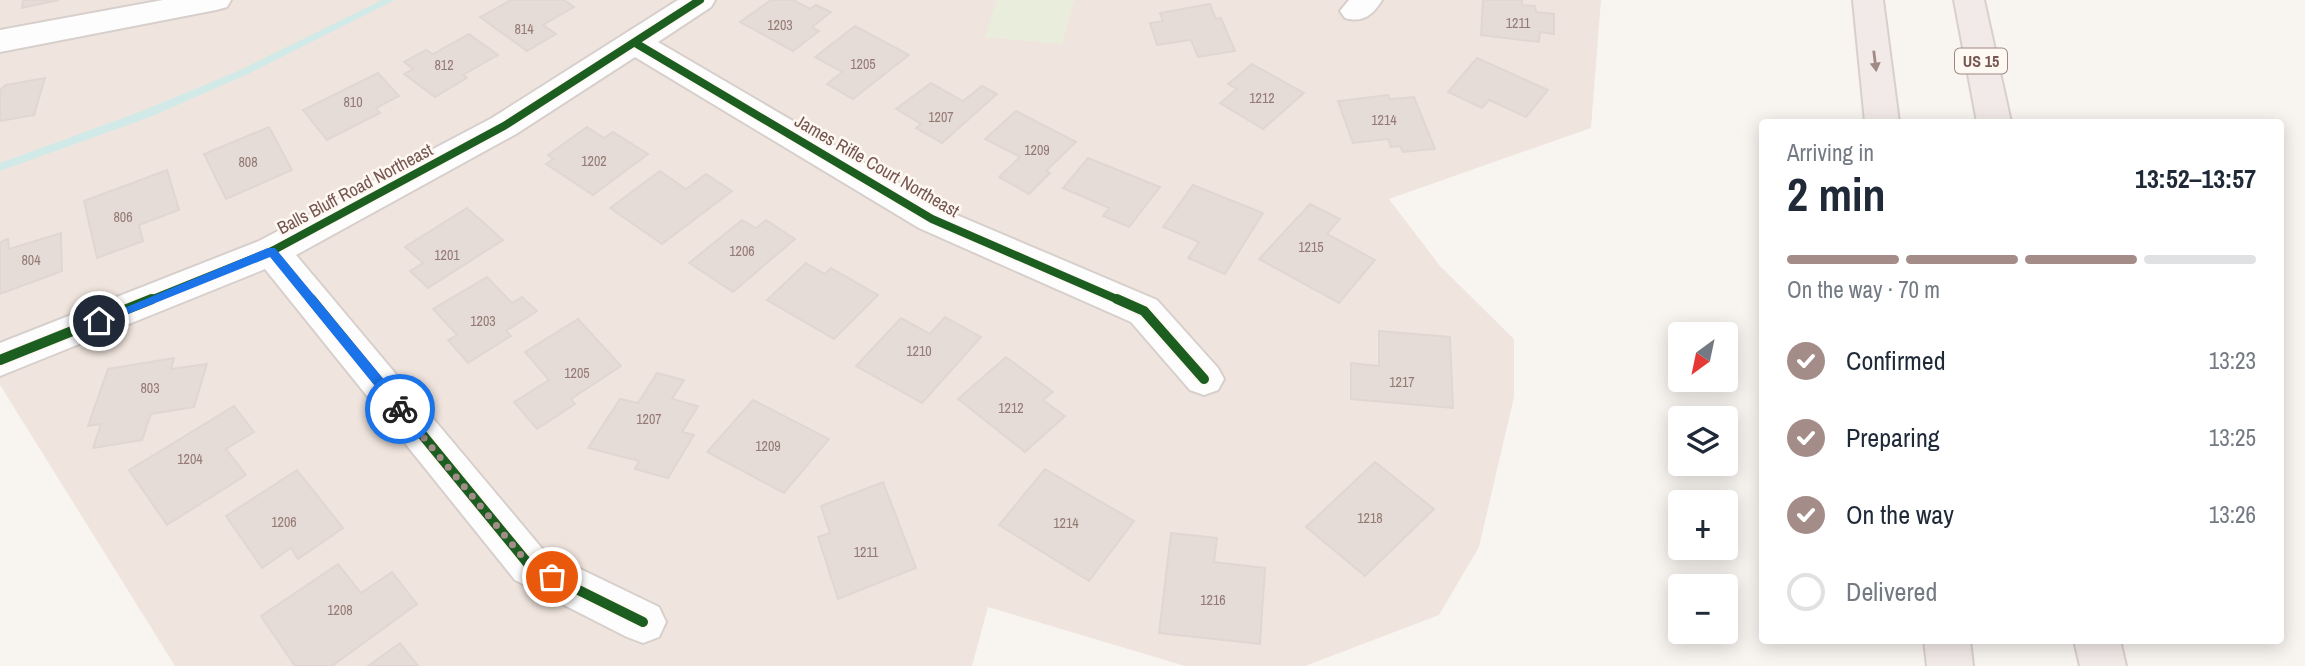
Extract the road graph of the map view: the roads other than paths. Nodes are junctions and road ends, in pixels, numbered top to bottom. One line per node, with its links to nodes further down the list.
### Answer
1 (216, 0): 5 (street)
2 (701, 0): 7 (street, Balls Bluff Road Northeast)
3 (1868, 0): 8 (highway, one-way to 8)
4 (1969, 0): 9 (highway, US 15)
5 (175, 4): 6 (street)
6 (0, 41)
7 (637, 44): 10 (street, Balls Bluff Road Northeast); 12 (street, James Rifle Court Northeast)
8 (1882, 119)
9 (1993, 119)
10 (272, 251): 11 (street, Balls Bluff Road Northeast); 13 (street)
11 (0, 360)
12 (1204, 379)
13 (643, 622)
14 (1947, 644): 16 (highway)
15 (2098, 644): 17 (highway)
16 (1950, 666)
17 (2102, 666)

